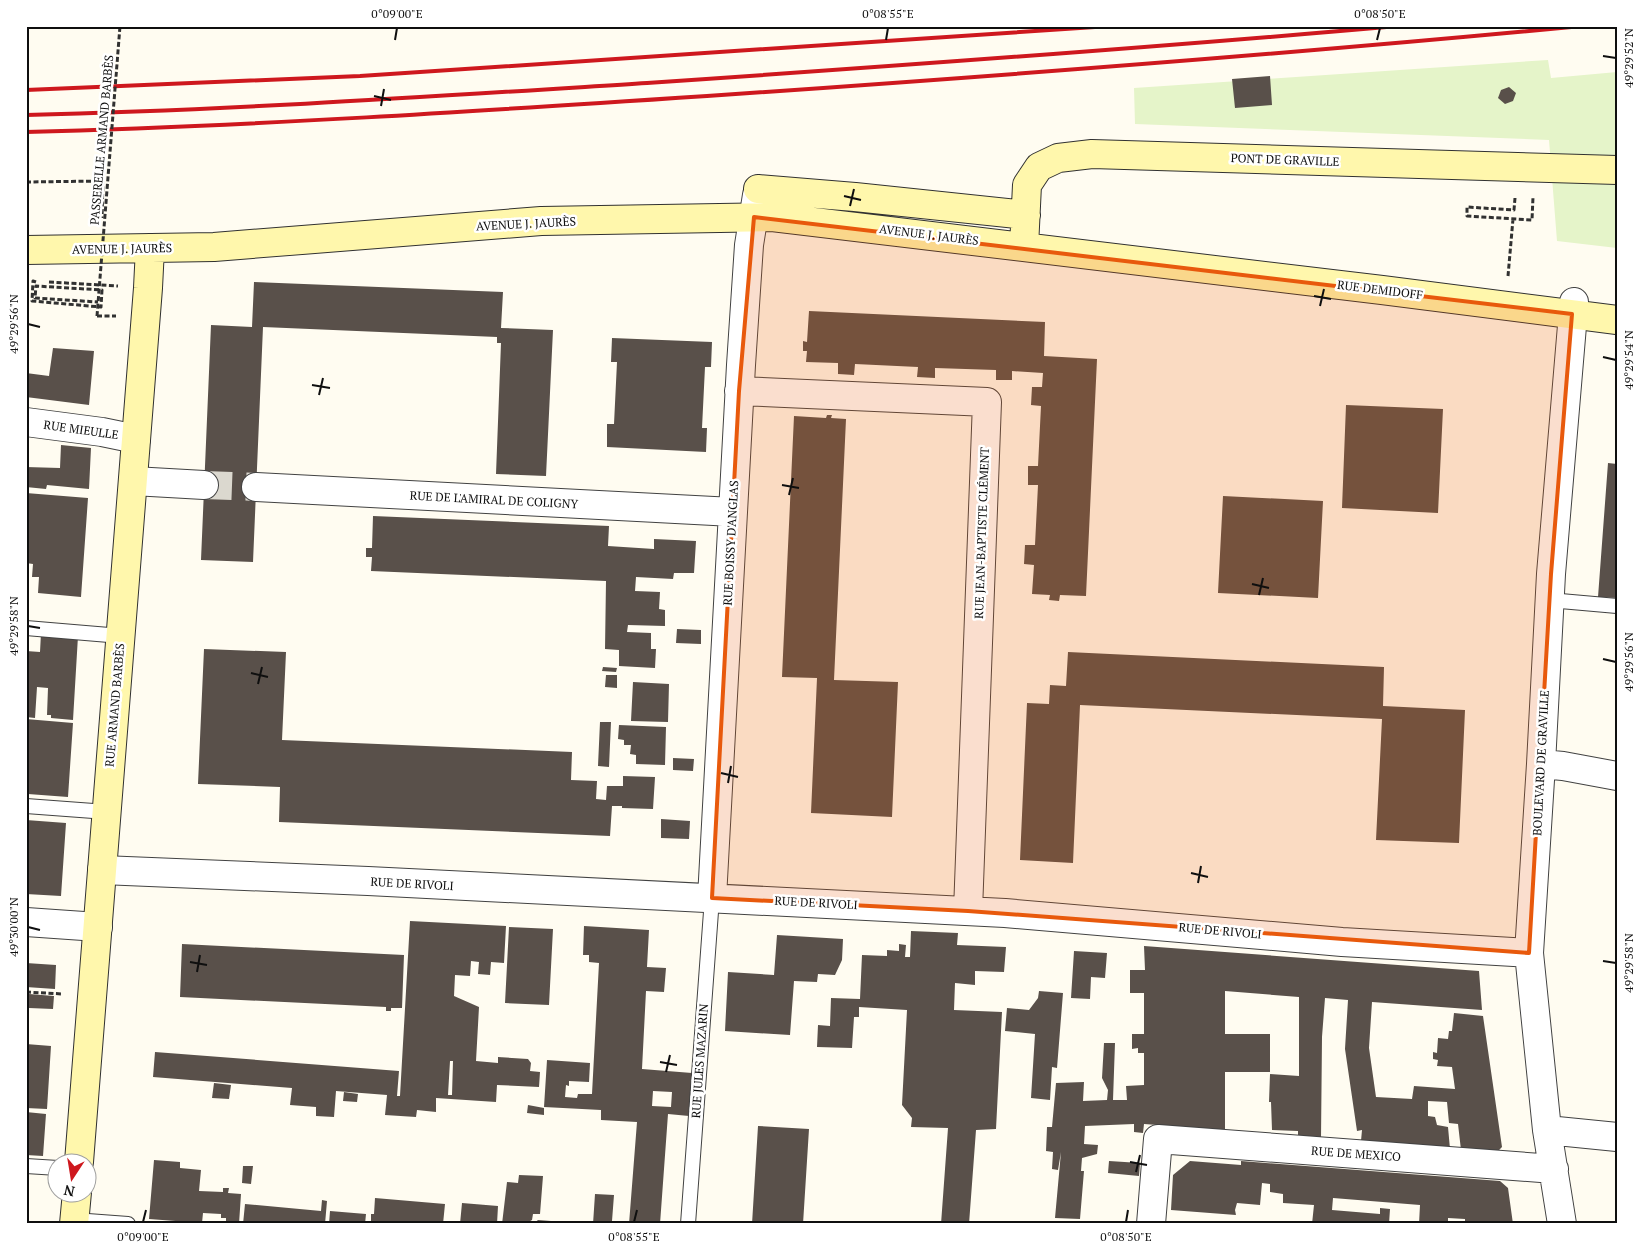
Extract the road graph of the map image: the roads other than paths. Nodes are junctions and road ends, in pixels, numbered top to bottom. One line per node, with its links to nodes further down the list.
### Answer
1 (1617, 170): 2 (street, PONT DE GRAVILLE)
2 (1026, 216): 3 (street, RUE BOISSY D'ANGLAS); 4 (street, PONT DE GRAVILLE)
3 (754, 217): 4 (street, AVENUE J. JAURÈS); 5 (street, AVENUE J. JAURÈS); 9 (street, RUE BOISSY D'ANGLAS)
4 (1024, 247): 7 (street, RUE DEMIDOFF)
5 (150, 248): 6 (street, AVENUE J. JAURÈS); 11 (street, RUE ARMAND BARBÈS)
6 (26, 250)
7 (1573, 308): 8 (street, RUE DEMIDOFF); 16 (street, BOULEVARD DE GRAVILLE)
8 (1617, 320)
9 (740, 378): 15 (street, RUE BOISSY D'ANGLAS); 26 (street, RUE JEAN-BAPTISTE CLÉMENT)
10 (26, 422): 11 (street, RUE MIEULLE)
11 (136, 439): 12 (street, RUE ARMAND BARBÈS)
12 (133, 481): 13 (street); 19 (street, RUE ARMAND BARBÈS)
13 (204, 485)
14 (256, 487): 15 (street, RUE DE L'AMIRAL DE COLIGNY)
15 (733, 512): 25 (street, RUE BOISSY D'ANGLAS)
16 (1549, 600): 17 (lane); 20 (street, BOULEVARD DE GRAVILLE)
17 (1617, 606)
18 (26, 628): 19 (lane)
19 (121, 636): 23 (street, RUE ARMAND BARBÈS)
20 (1541, 764): 21 (street); 29 (street, BOULEVARD DE GRAVILLE)
21 (1617, 776)
22 (26, 806): 23 (lane)
23 (107, 812): 24 (street, RUE ARMAND BARBÈS)
24 (102, 870): 25 (street, RUE DE RIVOLI); 28 (street, RUE ARMAND BARBÈS)
25 (712, 898): 26 (street, RUE DE RIVOLI); 39 (lane, RUE JULES MAZARIN)
26 (968, 911): 29 (street, RUE DE RIVOLI)
27 (26, 922): 28 (street)
28 (98, 927): 32 (street, RUE ARMAND BARBÈS)
29 (1529, 953): 30 (street, BOULEVARD DE GRAVILLE)
30 (1547, 1130): 31 (street); 35 (street, BOULEVARD DE GRAVILLE)
31 (1617, 1138)
32 (80, 1152)
33 (26, 1166): 34 (lane)
34 (48, 1167)
35 (1554, 1169): 40 (street, RUE DE MEXICO); 41 (street, BOULEVARD DE GRAVILLE)
36 (76, 1202): 37 (street)
37 (74, 1222): 38 (lane)
38 (128, 1224)
39 (688, 1224)
40 (1151, 1224)
41 (1562, 1224)

